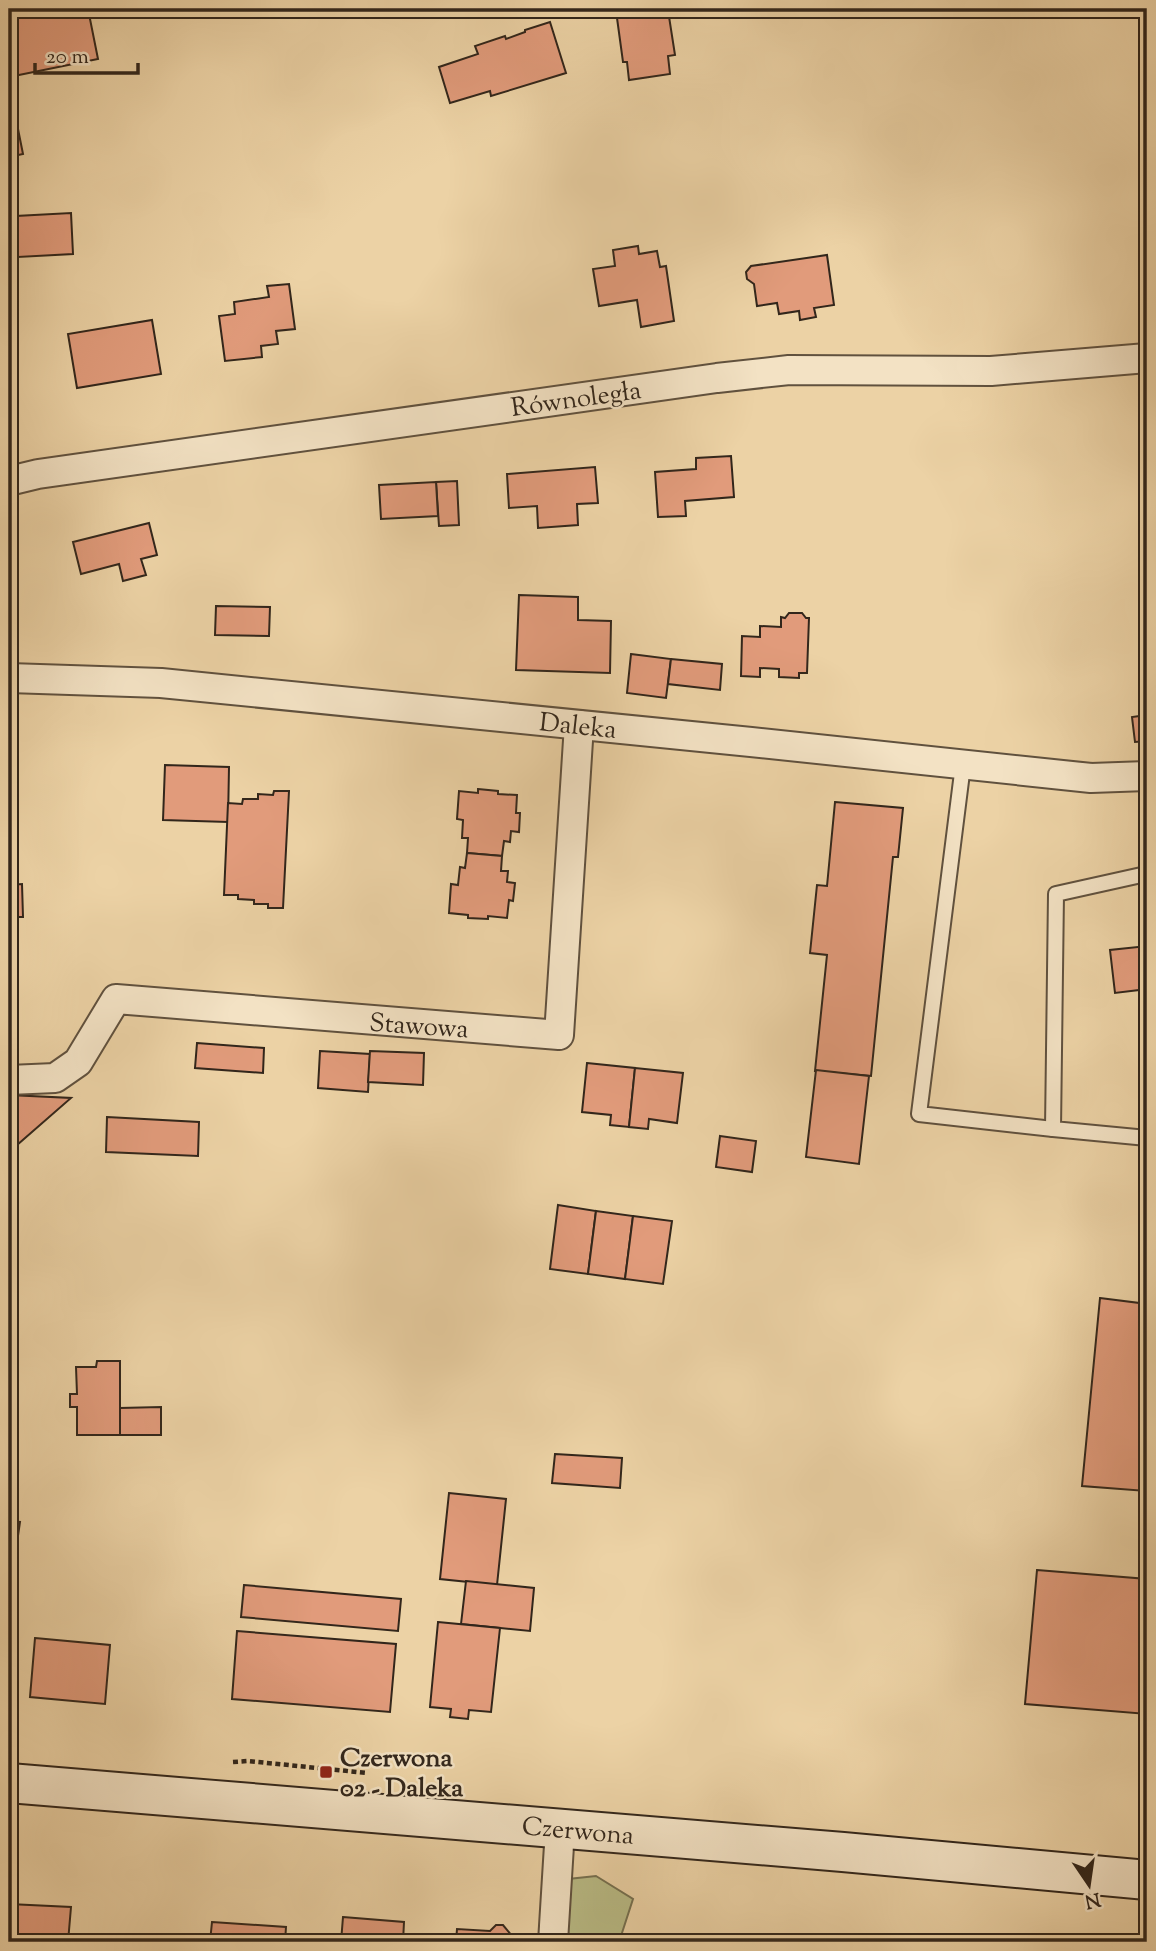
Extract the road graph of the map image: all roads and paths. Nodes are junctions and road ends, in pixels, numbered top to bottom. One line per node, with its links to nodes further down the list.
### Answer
1 (1147, 358): 2 (street, Równoległa)
2 (9, 481)
3 (9, 678): 4 (street, Daleka)
4 (579, 725): 5 (street, Daleka); 8 (street, Stawowa)
5 (963, 765): 6 (street, Daleka); 9 (lane)
6 (1147, 776)
7 (1146, 874): 9 (lane)
8 (9, 1080)
9 (1053, 1129): 10 (lane)
10 (1147, 1138)
11 (9, 1783): 12 (main road, Czerwona)
12 (560, 1829): 13 (main road, Czerwona); 14 (street)
13 (1147, 1880)
14 (552, 1942)

